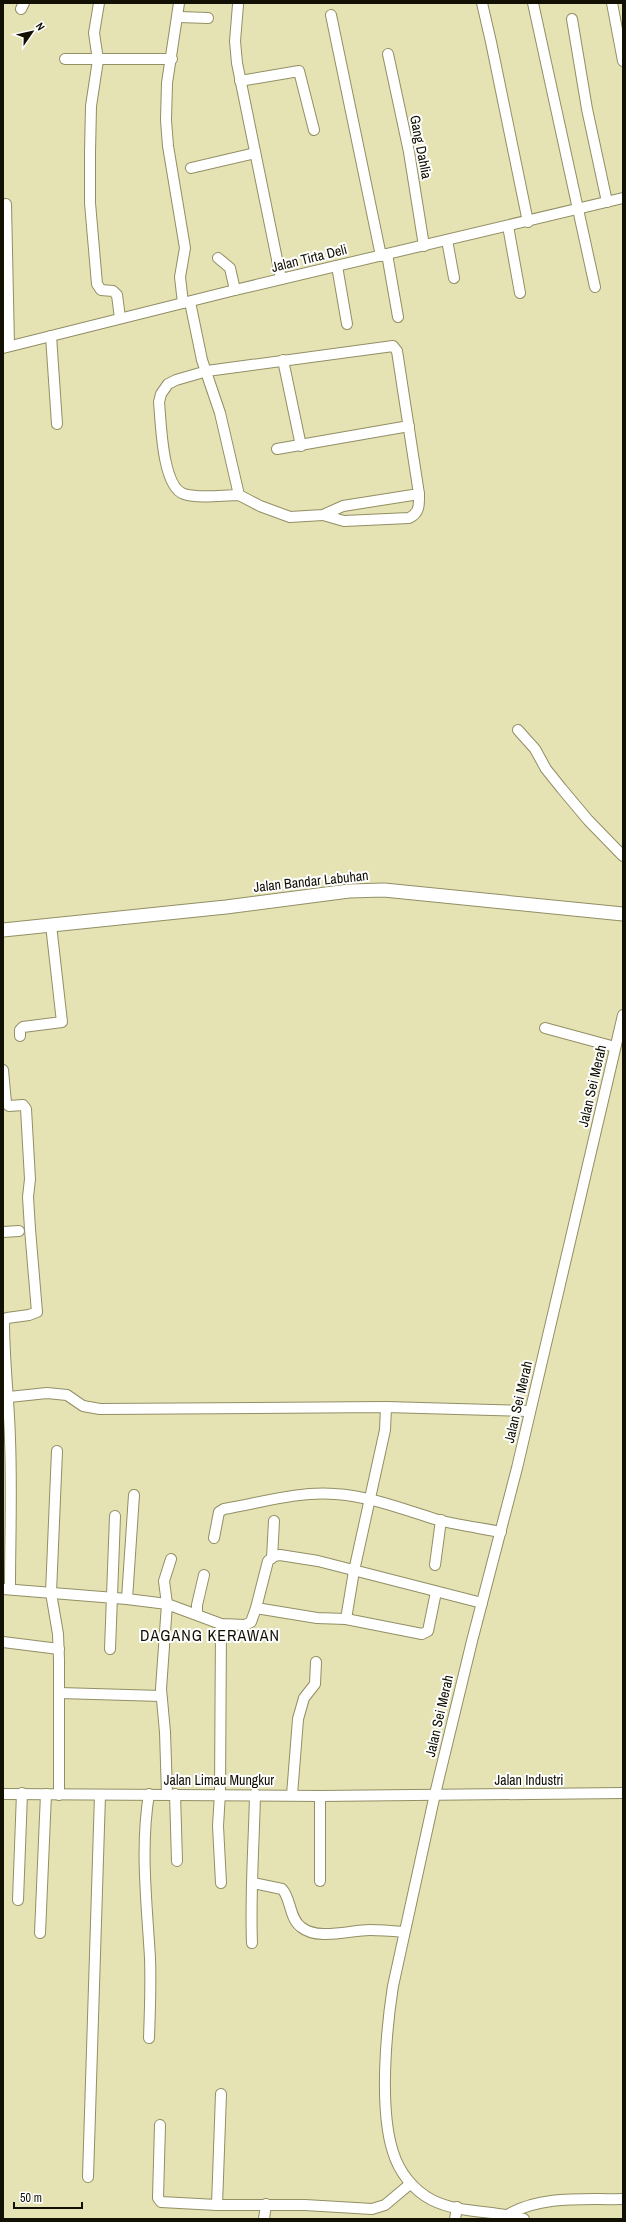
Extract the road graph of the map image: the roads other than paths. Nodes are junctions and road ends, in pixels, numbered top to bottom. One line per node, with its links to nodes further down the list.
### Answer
1 (99, 3): 14 (street)
2 (179, 3): 8 (street)
3 (482, 3): 24 (street)
4 (533, 3): 23 (street)
5 (612, 3): 15 (street)
6 (238, 5): 16 (street)
7 (331, 15): 28 (street)
8 (179, 17): 9 (street); 13 (street)
9 (208, 18)
10 (572, 20): 21 (street)
11 (388, 54): 27 (street, Gang Dahlia)
12 (65, 59): 14 (street)
13 (172, 59): 14 (street); 36 (street)
14 (98, 60): 38 (street)
15 (623, 61)
16 (240, 81): 17 (street); 18 (street)
17 (314, 130)
18 (255, 153): 19 (street); 32 (street)
19 (191, 168)
20 (623, 198): 21 (street, Jalan Tirta Deli)
21 (607, 202): 23 (street, Jalan Tirta Deli)
22 (6, 204): 41 (street)
23 (577, 209): 24 (street, Jalan Tirta Deli); 33 (street)
24 (528, 222): 25 (street, Jalan Tirta Deli)
25 (508, 226): 26 (street, Jalan Tirta Deli); 35 (street)
26 (447, 240): 27 (street, Jalan Tirta Deli); 31 (street)
27 (424, 246): 28 (street, Jalan Tirta Deli)
28 (384, 255): 30 (street, Jalan Tirta Deli); 37 (street)
29 (218, 258): 34 (street)
30 (336, 266): 32 (street, Jalan Tirta Deli); 39 (street)
31 (454, 278)
32 (281, 280): 34 (street, Jalan Tirta Deli)
33 (595, 287)
34 (235, 290): 36 (street, Jalan Tirta Deli)
35 (520, 293)
36 (186, 303): 38 (street, Jalan Tirta Deli); 43 (street)
37 (398, 317)
38 (120, 318): 40 (street, Jalan Tirta Deli)
39 (347, 324)
40 (51, 336): 41 (street, Jalan Tirta Deli); 44 (street)
41 (6, 347)
42 (283, 360): 43 (street); 45 (street); 46 (street)
43 (207, 371): 49 (street); 49 (street)
44 (57, 424)
45 (409, 426): 46 (street); 48 (street)
46 (301, 446): 47 (street)
47 (277, 449)
48 (419, 494): 50 (street); 50 (street)
49 (239, 495): 50 (street)
50 (323, 515)
51 (518, 730): 52 (street)
52 (623, 856)
53 (623, 914): 54 (main road, Jalan Bandar Labuhan)
54 (51, 925): 55 (main road, Jalan Bandar Labuhan); 58 (street)
55 (3, 927)
56 (623, 1018): 59 (street, Jalan Sei Merah)
57 (545, 1028): 59 (street)
58 (20, 1036)
59 (616, 1047): 65 (street, Jalan Sei Merah)
60 (3, 1070): 63 (street)
61 (19, 1231): 62 (street)
62 (3, 1232)
63 (9, 1397): 64 (street); 79 (street)
64 (386, 1407): 65 (street); 68 (street)
65 (530, 1411): 72 (street, Jalan Sei Merah)
66 (57, 1451): 81 (street)
67 (134, 1495): 83 (street)
68 (370, 1501): 71 (street); 73 (street); 77 (street)
69 (115, 1516): 82 (street)
70 (274, 1520): 74 (street)
71 (441, 1520): 72 (street); 76 (street)
72 (501, 1532): 84 (street, Jalan Sei Merah)
73 (214, 1538)
74 (272, 1558): 77 (street); 86 (street)
75 (171, 1559): 85 (street)
76 (435, 1565)
77 (354, 1571): 80 (street); 88 (street)
78 (204, 1575): 87 (street)
79 (6, 1589): 81 (street)
80 (436, 1592): 84 (street); 88 (street)
81 (51, 1593): 82 (street); 91 (street)
82 (112, 1598): 83 (street); 92 (street)
83 (127, 1599): 85 (street)
84 (482, 1603): 104 (street, Jalan Sei Merah)
85 (167, 1604): 87 (street); 95 (street)
86 (256, 1608): 88 (street); 89 (street)
87 (197, 1614): 89 (street)
88 (346, 1619)
89 (221, 1624): 102 (street)
90 (3, 1642): 91 (street)
91 (59, 1649): 94 (street)
92 (110, 1649)
93 (316, 1662): 107 (street)
94 (60, 1693): 95 (street); 105 (street)
95 (161, 1696): 101 (street)
96 (22, 1793): 98 (street, Jalan Limau Mungkur); 99 (street, Jalan Limau Mungkur); 113 (street)
97 (623, 1793): 104 (street, Jalan Industri)
98 (3, 1794)
99 (46, 1794): 105 (street, Jalan Limau Mungkur); 115 (street)
100 (149, 1794): 101 (street, Jalan Limau Mungkur); 106 (street, Jalan Limau Mungkur); 117 (street)
101 (171, 1794): 102 (street, Jalan Limau Mungkur); 109 (street)
102 (220, 1794): 103 (street, Jalan Limau Mungkur); 111 (street)
103 (255, 1794): 107 (street, Jalan Limau Mungkur); 112 (street)
104 (435, 1794): 108 (street, Jalan Limau Mungkur); 114 (street, Jalan Sei Merah)
105 (59, 1795): 106 (street, Jalan Limau Mungkur)
106 (100, 1795): 120 (street)
107 (292, 1795): 108 (street, Jalan Limau Mungkur)
108 (320, 1796): 110 (street)
109 (177, 1861)
110 (320, 1881)
111 (220, 1883)
112 (253, 1883): 114 (street); 116 (street)
113 (18, 1900)
114 (404, 1932): 121 (street, Jalan Sei Merah)
115 (40, 1933)
116 (252, 1943)
117 (149, 2038)
118 (221, 2094): 124 (street)
119 (160, 2125): 124 (street)
120 (88, 2177)
121 (410, 2184): 123 (street); 125 (street)
122 (623, 2199): 126 (street)
123 (266, 2204): 124 (street); 127 (street)
124 (217, 2205)
125 (457, 2207): 126 (street); 128 (street)
126 (509, 2214): 129 (street)
127 (264, 2219)
128 (455, 2219)
129 (524, 2219)

